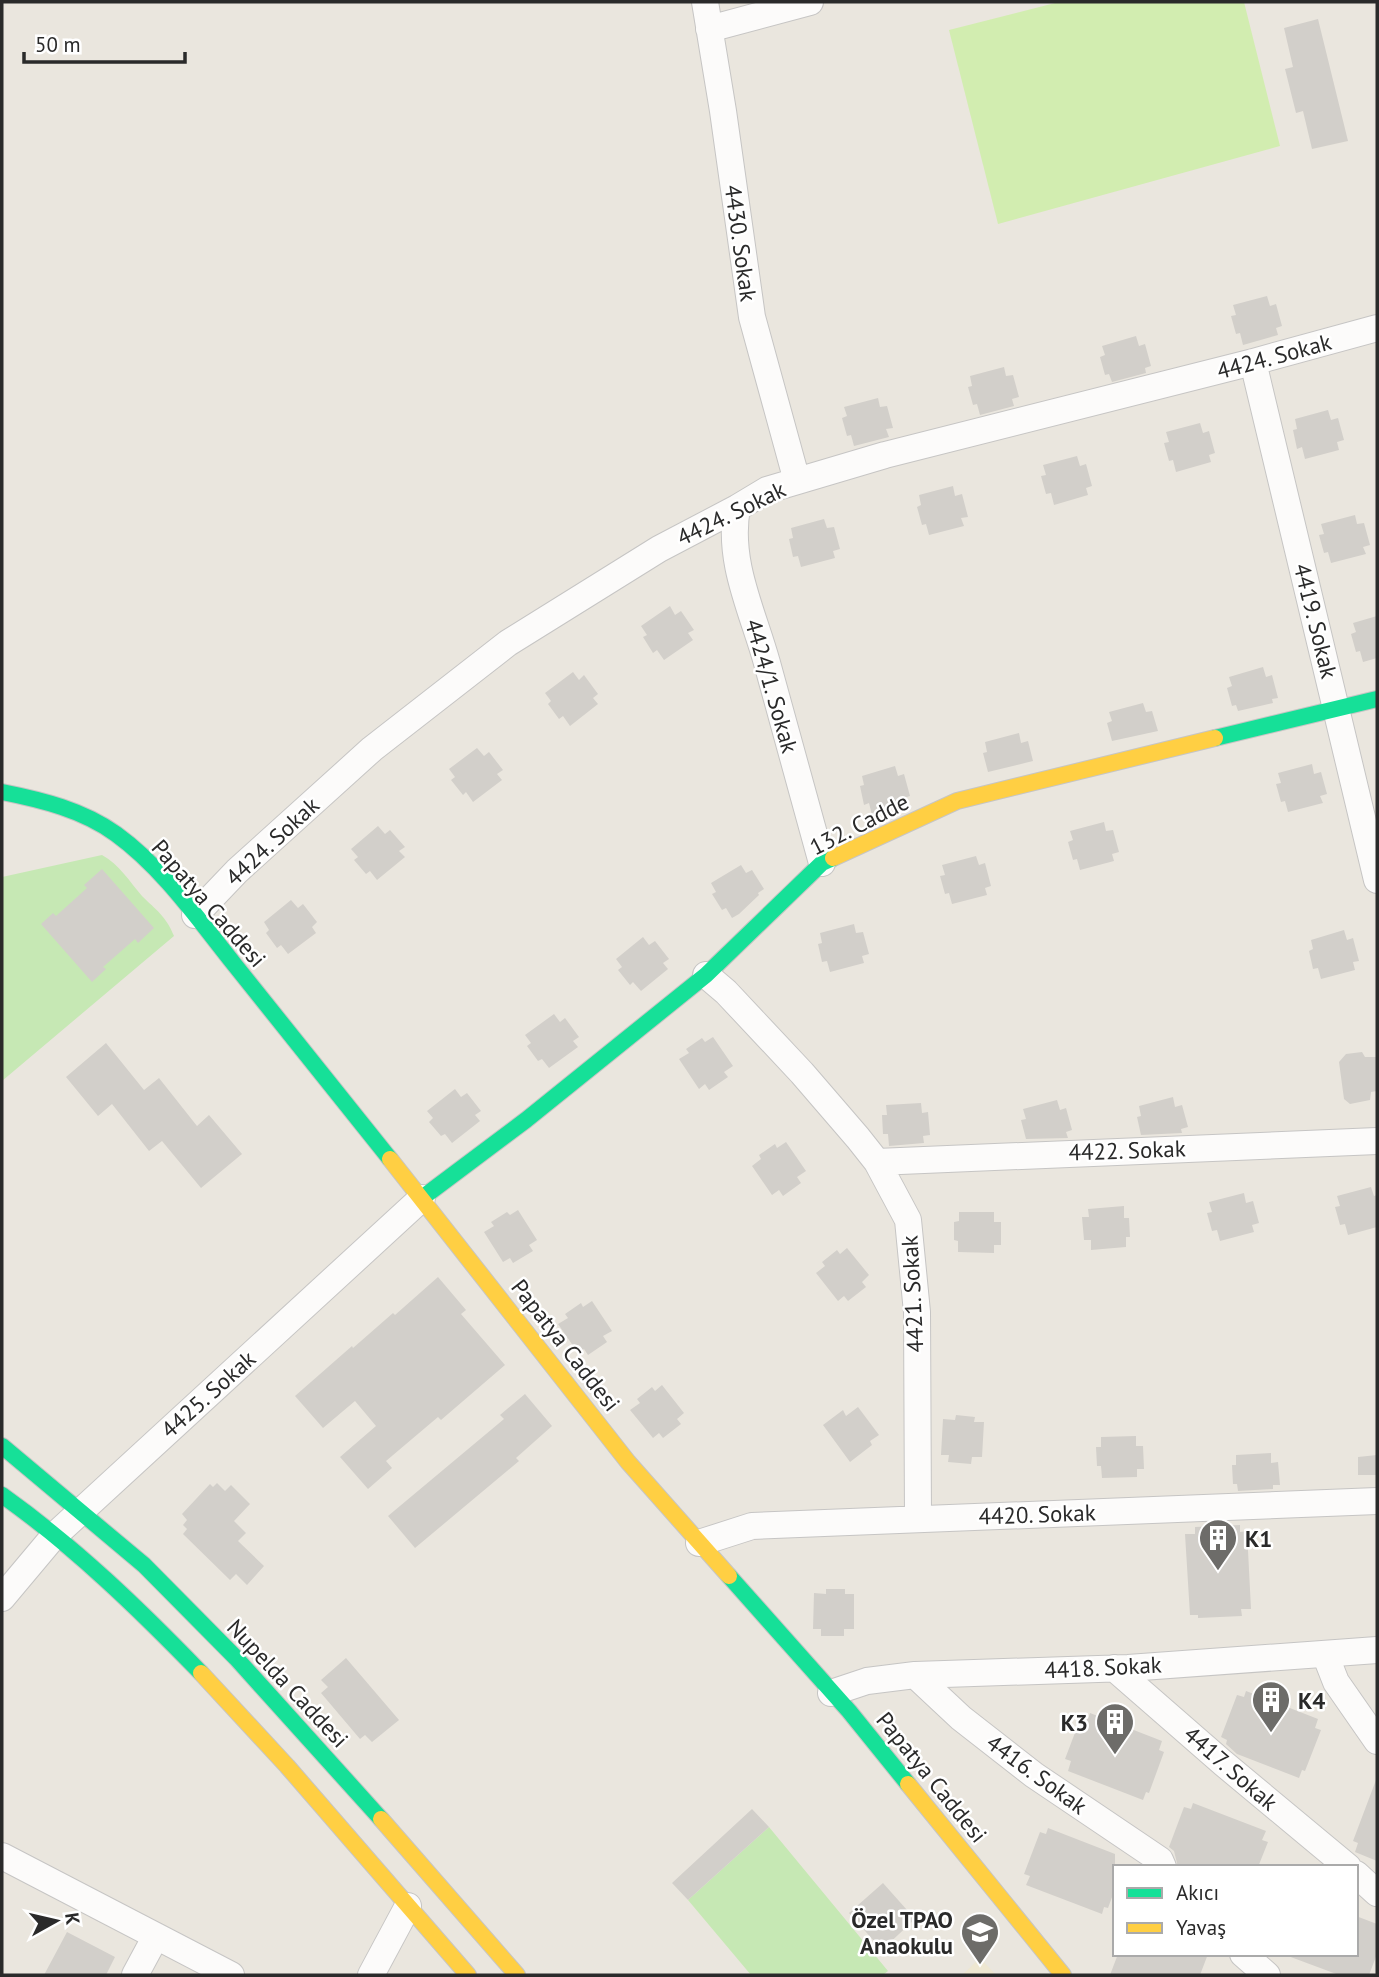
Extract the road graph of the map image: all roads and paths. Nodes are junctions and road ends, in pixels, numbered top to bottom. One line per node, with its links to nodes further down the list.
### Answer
1 (705, 2): 3 (street, 4430. Sokak)
2 (810, 2): 3 (street)
3 (709, 29): 6 (street, 4430. Sokak)
4 (1377, 328): 5 (street, 4424. Sokak)
5 (1253, 362): 6 (street, 4424. Sokak); 9 (street, 4419. Sokak)
6 (797, 481): 7 (street, 4424. Sokak)
7 (737, 508): 11 (street, 4424/1. Sokak); 13 (street, 4424. Sokak)
8 (1377, 699): 9 (street, 132. Cadde)
9 (1337, 708): 11 (street, 132. Cadde); 12 (street, 4419. Sokak)
10 (2, 792): 13 (street, Papatya Caddesi)
11 (822, 863): 14 (street, 132. Cadde)
12 (1377, 880)
13 (195, 915): 17 (street, Papatya Caddesi)
14 (706, 975): 16 (street, 4421. Sokak); 17 (street, 132. Cadde)
15 (1377, 1141): 16 (street, 4422. Sokak)
16 (877, 1162): 22 (street, 4421. Sokak)
17 (422, 1198): 21 (street, 4425. Sokak); 24 (street, Papatya Caddesi)
18 (2, 1446): 21 (street, Nupelda Caddesi)
19 (2, 1495): 23 (street)
20 (1377, 1501): 22 (street, 4420. Sokak)
21 (80, 1511): 23 (street, 4425. Sokak); 44 (street, Nupelda Caddesi)
22 (918, 1518): 24 (street, 4420. Sokak)
23 (54, 1535): 25 (street, 4425. Sokak); 37 (street)
24 (699, 1543): 30 (street, Papatya Caddesi)
25 (2, 1598)
26 (1377, 1650): 27 (street, 4418. Sokak)
27 (1325, 1654): 28 (street, 4418. Sokak); 31 (street)
28 (1114, 1668): 29 (street, 4418. Sokak); 34 (street, 4417. Sokak)
29 (915, 1675): 30 (street, 4418. Sokak); 33 (street, 4416. Sokak)
30 (831, 1693): 45 (street, Papatya Caddesi)
31 (1377, 1741)
32 (2, 1856): 38 (street)
33 (1162, 1865)
34 (1346, 1865)
35 (1358, 1876): 36 (street)
36 (1377, 1893)
37 (408, 1906): 42 (street); 43 (street)
38 (156, 1936): 40 (street); 41 (street)
39 (1244, 1956): 46 (street)
40 (135, 1975)
41 (231, 1975)
42 (371, 1975)
43 (468, 1975)
44 (517, 1975)
45 (1063, 1975)
46 (1267, 1975)

